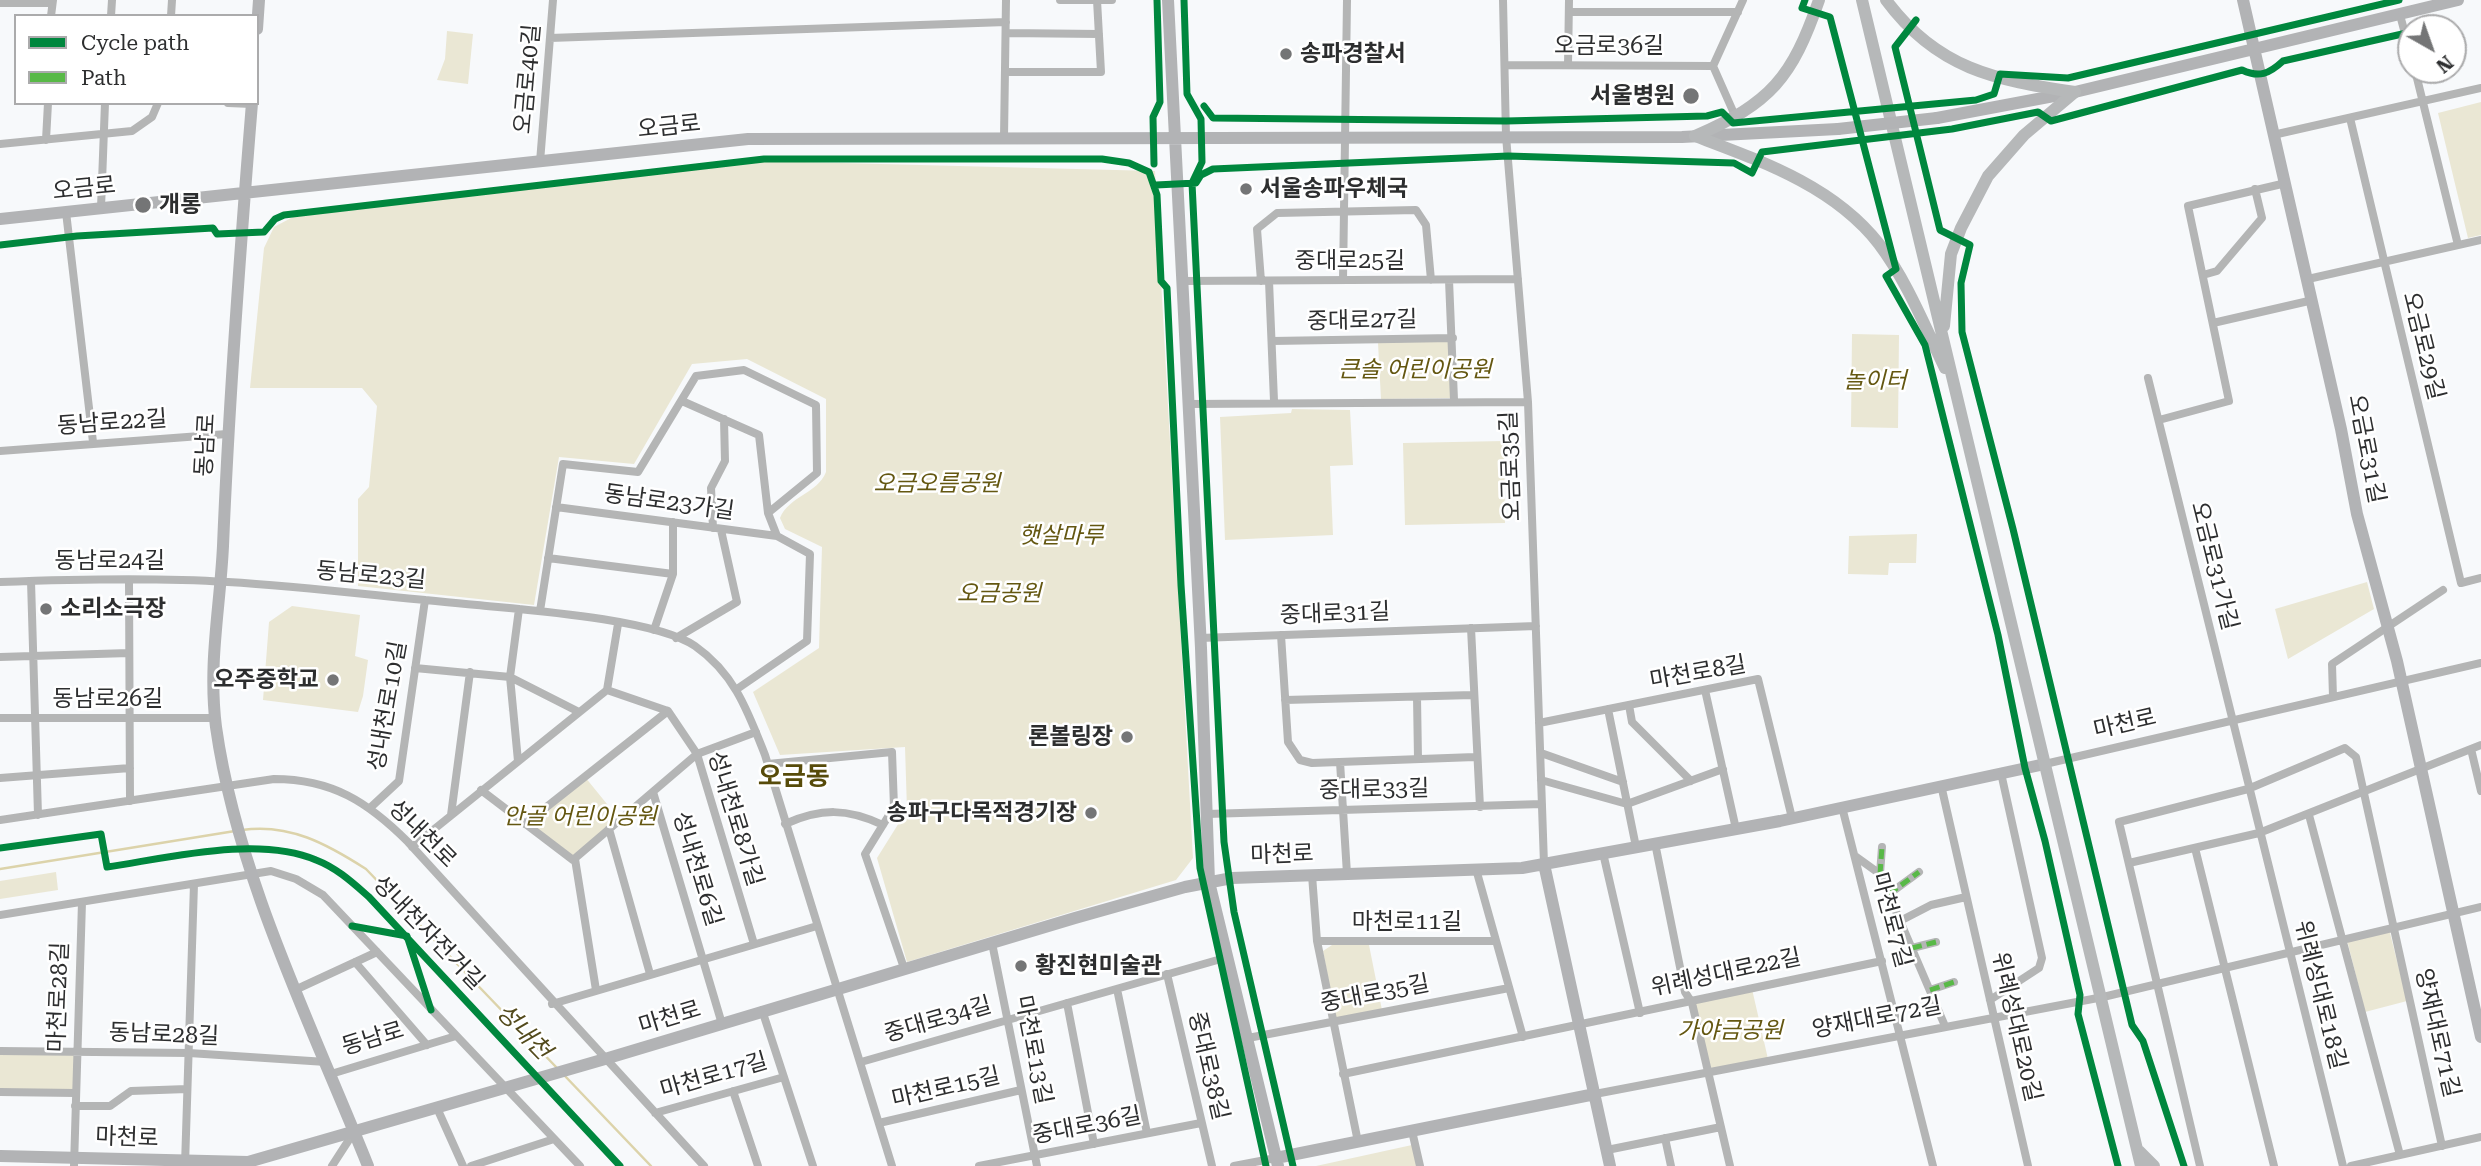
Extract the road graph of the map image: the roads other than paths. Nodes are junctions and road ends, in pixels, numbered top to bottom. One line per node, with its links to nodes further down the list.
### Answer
1 (553, 0): 25 (street, 오금로40길)
2 (1006, 0): 22 (street)
3 (1059, 0): 16 (street)
4 (1112, 0): 16 (street)
5 (1168, 0): 47 (main road)
6 (1347, 0): 45 (street)
7 (1503, 0): 27 (street)
8 (1569, 0): 18 (street)
9 (1743, 0): 19 (street)
10 (1819, 0): 39 (main road)
11 (1862, 0): 71 (main road)
12 (1886, 0): 33 (main road)
13 (2243, 0): 26 (main road, 오금로31길)
14 (2458, 0): 20 (main road, 오금로)
15 (52, 1): 17 (street)
16 (1097, 1): 24 (street)
17 (0, 3)
18 (1569, 12): 19 (street); 28 (street)
19 (1738, 12): 29 (street)
20 (2404, 14)
21 (2397, 16): 26 (main road, 오금로)
22 (1006, 22): 23 (street); 25 (street)
23 (1006, 33): 24 (street); 30 (street)
24 (1099, 34): 30 (street)
25 (550, 38): 50 (street, 오금로40길)
26 (2253, 47): 33 (main road, 오금로); 42 (main road, 오금로31길)
27 (1506, 65): 28 (street, 오금로36길); 43 (street)
28 (1568, 65): 29 (street, 오금로36길)
29 (1713, 66): 39 (street)
30 (1005, 72): 46 (street)
31 (2419, 84): 34 (street)
32 (2481, 88): 34 (street)
33 (2075, 92): 44 (main road, 오금로, bridge); 71 (main road)
34 (2423, 101): 40 (street); 59 (street)
35 (48, 105): 48 (street)
36 (105, 105): 41 (street)
37 (157, 105): 41 (street)
38 (252, 105): 53 (main road, 동남로)
39 (1736, 118): 44 (main road)
40 (2350, 118): 42 (street); 60 (street, 오금로29길)
41 (103, 134): 48 (street); 54 (street)
42 (2273, 135): 51 (main road, 오금로31길)
43 (1506, 136): 44 (main road, 오금로); 45 (main road, 오금로); 62 (street, 오금로35길)
44 (1695, 136): 75 (main road)
45 (1346, 137): 47 (main road, 오금로); 55 (street)
46 (1004, 138): 47 (main road, 오금로); 50 (main road, 오금로)
47 (1174, 139): 67 (main road)
48 (46, 140): 49 (street)
49 (0, 144)
50 (540, 162): 53 (main road, 오금로)
51 (2286, 183): 52 (street); 63 (main road, 오금로31길)
52 (2255, 190): 61 (street); 61 (street)
53 (244, 192): 54 (main road, 오금로); 83 (main road, 동남로)
54 (101, 208): 56 (main road, 오금로)
55 (1343, 211): 64 (street); 65 (street, 중대로25길); 68 (street, 중대로25길)
56 (66, 212): 57 (main road, 오금로); 84 (street)
57 (0, 219)
58 (2481, 240): 59 (street)
59 (2458, 246): 60 (street)
60 (2383, 262): 63 (street); 93 (street, 오금로29길)
61 (2203, 275): 70 (street)
62 (1518, 279): 66 (street, 중대로25길); 79 (street, 오금로35길)
63 (2308, 279): 69 (main road, 오금로31길)
64 (1343, 280): 65 (street, 중대로25길); 68 (street, 중대로25길)
65 (1431, 280): 66 (street, 중대로25길)
66 (1449, 280): 72 (street)
67 (1182, 281): 68 (street, 중대로25길); 80 (main road)
68 (1265, 281): 73 (street, 중대로25길)
69 (2313, 300): 70 (street); 104 (main road, 오금로31길)
70 (2213, 323): 82 (street)
71 (1942, 336): 75 (main road)
72 (1453, 338): 73 (street, 중대로27길); 76 (street)
73 (1272, 341): 78 (street, 중대로25길)
74 (2148, 378): 82 (street, 오금로31가길)
75 (1957, 394): 145 (main road)
76 (1454, 400): 78 (street); 79 (street)
77 (682, 401): 81 (street, 동남로23가길); 86 (street, 동남로23가길); 87 (street, 동남로23가길)
78 (1274, 401): 80 (street)
79 (1528, 402): 103 (street, 오금로35길)
80 (1189, 404): 109 (main road)
81 (724, 419): 87 (street, 동남로23가길); 89 (street)
82 (2159, 420): 133 (street, 오금로31가길)
83 (228, 434): 84 (street, 동남로22길); 96 (main road, 동남로)
84 (93, 442): 85 (street, 동남로22길)
85 (0, 451)
86 (556, 507): 88 (street, 동남로23가길); 91 (street, 동남로23가길)
87 (768, 513): 90 (street, 동남로23가길)
88 (673, 522): 89 (street, 동남로23가길); 92 (street)
89 (717, 529): 90 (street, 동남로23가길); 108 (street)
90 (776, 536): 118 (street, 동남로23가길)
91 (548, 558): 92 (street); 101 (street, 동남로23가길)
92 (673, 574): 106 (street)
93 (2481, 578)
94 (129, 580): 95 (street, 동남로24길); 96 (street, 동남로24길); 110 (street)
95 (32, 581): 97 (street, 동남로24길); 111 (street)
96 (219, 581): 99 (street, 동남로23길); 131 (main road, 동남로)
97 (0, 582)
98 (2443, 590): 104 (street)
99 (425, 600): 100 (street, 동남로23길); 114 (street, 성내천로10길)
100 (519, 609): 101 (street, 동남로23길); 116 (street)
101 (540, 611): 102 (street, 동남로23길)
102 (618, 624): 106 (street, 동남로23길); 119 (street)
103 (1536, 626): 105 (street, 중대로31길); 134 (street, 오금로35길)
104 (2388, 626): 117 (main road, 오금로31길); 123 (street)
105 (1471, 628): 107 (street, 중대로31길); 121 (street)
106 (654, 630): 108 (street, 동남로23길)
107 (1281, 635): 109 (street, 중대로31길); 124 (street)
108 (676, 638): 118 (street, 동남로23길)
109 (1200, 638): 169 (main road)
110 (130, 653): 111 (street); 130 (street)
111 (34, 656): 112 (street); 132 (street)
112 (0, 657)
113 (2481, 663): 117 (street, 마천로)
114 (415, 668): 115 (street); 167 (street, 성내천로10길)
115 (470, 672): 116 (street); 171 (street)
116 (510, 677): 128 (street); 142 (street)
117 (2401, 682): 123 (street, 마천로); 147 (main road, 오금로31길)
118 (737, 689): 135 (street, 동남로23길)
119 (607, 690): 127 (street); 128 (street)
120 (1705, 690): 125 (street, 마천로8길); 148 (street); 173 (street, 마천로8길)
121 (1473, 695): 122 (street); 140 (street)
122 (1417, 696): 124 (street); 141 (street)
123 (2333, 697): 133 (street, 마천로)
124 (1285, 701): 143 (street)
125 (1629, 705): 126 (street, 마천로8길); 153 (street, 마천로8길)
126 (1608, 709): 134 (street, 마천로8길); 154 (street)
127 (668, 711): 139 (street, 성내천로8가길); 175 (street)
128 (579, 712): 142 (street)
129 (0, 718): 132 (street, 동남로26길)
130 (130, 718): 131 (street, 동남로26길); 132 (street, 동남로26길); 146 (street)
131 (216, 718): 156 (main road, 동남로)
132 (36, 719): 150 (street)
133 (2231, 721): 145 (street, 마천로); 157 (street, 위례성대로18길)
134 (1539, 723): 138 (street, 오금로35길)
135 (756, 732): 139 (street); 144 (street, 동남로23길)
136 (2481, 745): 137 (street)
137 (2471, 749): 147 (street); 160 (street)
138 (1541, 753): 152 (street, 오금로35길); 154 (street)
139 (697, 754): 161 (street); 213 (street, 성내천로8가길)
140 (1475, 757): 141 (street); 165 (street)
141 (1418, 759): 143 (street)
142 (518, 761): 158 (street)
143 (1340, 762): 168 (street, 마천로)
144 (768, 764): 176 (street, 동남로23길); 177 (street)
145 (2045, 764): 149 (main road, 마천로); 233 (main road)
146 (130, 768): 150 (street); 162 (street)
147 (2420, 768): 159 (street); 203 (main road, 오금로31길)
148 (1723, 769): 153 (street); 178 (street)
149 (2001, 773): 155 (main road, 마천로); 234 (street)
150 (37, 775): 151 (street); 170 (street)
151 (0, 778)
152 (1541, 780): 163 (street, 오금로35길); 164 (street)
153 (1691, 781): 164 (street)
154 (1623, 782): 164 (street)
155 (1941, 785): 166 (main road, 마천로); 200 (street, 위례성대로20길)
156 (228, 788): 162 (street, 성내천로); 167 (street, 성내천로); 195 (main road, 동남로)
157 (2248, 789): 159 (street); 180 (street, 위례성대로18길); 189 (street)
158 (481, 790): 171 (street); 175 (street)
159 (2362, 790): 172 (street); 207 (street, 양재대로71길)
160 (2481, 791)
161 (653, 792): 179 (street); 218 (street, 성내천로6길)
162 (130, 801): 170 (street, 성내천로)
163 (1542, 804): 165 (street, 중대로33길); 190 (street, 오금로35길)
164 (1627, 804): 183 (street)
165 (1479, 807): 168 (street, 중대로33길)
166 (1842, 807): 173 (main road, 마천로); 187 (street, 마천로7길)
167 (370, 808): 182 (street, 성내천로)
168 (1343, 810): 169 (street, 중대로33길); 193 (street, 마천로)
169 (1207, 814): 197 (main road)
170 (38, 815): 174 (street, 성내천로)
171 (451, 815): 182 (street)
172 (2309, 815): 180 (street); 208 (street)
173 (1792, 818): 178 (main road, 마천로)
174 (0, 820)
175 (525, 824): 188 (street)
176 (785, 824): 177 (street); 206 (street, 동남로23길)
177 (883, 825): 221 (street)
178 (1737, 828): 181 (main road, 마천로)
179 (609, 829): 188 (street); 223 (street)
180 (2259, 833): 185 (street); 216 (street, 위례성대로18길)
181 (1655, 843): 183 (main road, 마천로); 236 (street)
182 (412, 847): 237 (street, 성내천로)
183 (1636, 847): 186 (main road, 마천로)
184 (1882, 848): 194 (street)
185 (2195, 848): 189 (street); 222 (street)
186 (1603, 853): 190 (main road, 마천로); 239 (street)
187 (1855, 856): 194 (street); 219 (street, 마천로7길)
188 (574, 859): 231 (street)
189 (2129, 863): 226 (street)
190 (1544, 864): 191 (main road, 마천로); 244 (main road)
191 (1476, 869): 193 (main road, 마천로); 210 (street)
192 (1919, 872): 199 (street)
193 (1347, 874): 196 (main road, 마천로)
194 (1880, 874): 199 (street)
195 (251, 875): 198 (street); 215 (street); 229 (main road, 동남로)
196 (1312, 875): 197 (main road, 마천로); 209 (street)
197 (1209, 882): 212 (main road, 마천로); 217 (main road)
198 (194, 884): 201 (street); 254 (street)
199 (1889, 894): 205 (street)
200 (1966, 897): 205 (street); 234 (street, 위례성대로20길)
201 (82, 902): 204 (street); 253 (street, 마천로28길)
202 (2481, 907): 203 (street)
203 (2455, 913): 207 (street); 249 (main road, 오금로31길)
204 (0, 915)
205 (1900, 921): 214 (street)
206 (817, 926): 213 (street, 성내천로6길); 227 (street, 동남로23길)
207 (2393, 928): 208 (street); 282 (street, 양재대로71길)
208 (2342, 940): 216 (street); 287 (street)
209 (1317, 941): 210 (street, 마천로11길); 242 (street)
210 (1496, 941): 228 (street)
211 (1936, 942): 214 (street)
212 (992, 943): 221 (main road, 마천로); 241 (street, 마천로13길)
213 (754, 944): 218 (street, 성내천로6길)
214 (1912, 948): 232 (street)
215 (377, 952): 220 (street); 247 (street)
216 (2290, 953): 222 (street); 316 (street, 위례성대로18길)
217 (1228, 957): 224 (street, 중대로34길); 250 (main road)
218 (704, 958): 223 (street, 성내천로6길); 243 (street, 성내천로6길)
219 (1882, 961): 236 (street, 위례성대로22길); 246 (street, 마천로7길)
220 (355, 962): 229 (street); 251 (street, 동남로)
221 (904, 968): 227 (main road, 마천로)
222 (2225, 968): 226 (street); 315 (street)
223 (650, 974): 231 (street, 성내천로6길)
224 (1167, 974): 230 (street, 중대로34길); 272 (street, 중대로38길)
225 (1954, 982): 232 (street)
226 (2158, 984): 233 (street); 314 (street)
227 (838, 988): 238 (main road, 마천로); 256 (street, 마천로15길)
228 (1509, 988): 242 (street, 중대로35길); 248 (street)
229 (297, 989): 257 (main road, 동남로)
230 (1116, 989): 235 (street, 중대로34길); 276 (street)
231 (596, 990): 237 (street, 성내천로6길)
232 (1930, 990): 245 (street)
233 (2103, 998): 240 (street, 양재대로72길); 283 (main road)
234 (1990, 1000): 240 (street, 위례성대로20길)
235 (1067, 1003): 241 (street, 중대로34길); 281 (street)
236 (1692, 1003): 239 (street, 위례성대로22길); 259 (street)
237 (552, 1004): 255 (street, 성내천로)
238 (762, 1010): 243 (main road, 마천로); 260 (street, 마천로17길)
239 (1640, 1013): 244 (street, 위례성대로22길)
240 (1994, 1017): 245 (street, 양재대로72길); 310 (street, 위례성대로20길)
241 (1007, 1020): 256 (street, 중대로34길); 263 (street, 마천로13길)
242 (1333, 1022): 250 (street, 중대로35길); 258 (street)
243 (722, 1024): 255 (main road, 마천로)
244 (1580, 1026): 248 (street, 위례성대로22길); 267 (main road)
245 (1945, 1027): 246 (street, 양재대로72길)
246 (1902, 1035): 259 (street, 양재대로72길); 309 (street, 마천로7길)
247 (456, 1036): 251 (street, 동남로); 261 (street)
248 (1523, 1037): 258 (street, 위례성대로22길)
249 (2481, 1037)
250 (1248, 1038): 289 (main road)
251 (427, 1045): 257 (street, 동남로)
252 (0, 1051): 253 (street, 동남로28길)
253 (76, 1052): 254 (street, 동남로28길); 266 (street, 마천로28길)
254 (189, 1054): 257 (street, 동남로28길); 262 (street)
255 (603, 1060): 261 (main road, 마천로); 270 (street, 성내천로)
256 (861, 1062): 271 (street, 마천로15길)
257 (328, 1068): 275 (main road, 동남로)
258 (1343, 1074): 280 (street)
259 (1707, 1074): 267 (street, 양재대로72길); 273 (street)
260 (784, 1077): 264 (street, 마천로17길); 299 (street, 마천로17길)
261 (505, 1088): 269 (main road, 마천로); 279 (street)
262 (187, 1089): 268 (street); 290 (street)
263 (1021, 1090): 271 (street, 마천로15길); 285 (street, 마천로13길)
264 (733, 1091): 270 (street, 마천로17길); 298 (street)
265 (0, 1092): 266 (street)
266 (75, 1093): 268 (street, 마천로28길)
267 (1595, 1094): 274 (main road, 양재대로72길); 284 (main road)
268 (75, 1106): 288 (street, 마천로28길)
269 (437, 1108): 275 (main road, 마천로); 294 (street)
270 (655, 1113): 297 (street, 성내천로)
271 (879, 1123): 300 (street, 마천로15길)
272 (1201, 1123): 276 (street, 중대로36길); 303 (street, 중대로38길)
273 (1721, 1128): 278 (street); 308 (street)
274 (1412, 1130): 280 (main road, 양재대로72길); 305 (street)
275 (354, 1132): 291 (main road, 마천로); 292 (street); 293 (main road, 동남로)
276 (1147, 1133): 281 (street, 중대로36길)
277 (2481, 1137): 282 (street)
278 (1665, 1138): 284 (street); 307 (street)
279 (554, 1139): 295 (street); 296 (street)
280 (1358, 1142): 289 (main road, 양재대로72길)
281 (1094, 1144): 285 (street, 중대로36길)
282 (2442, 1146): 287 (street)
283 (2136, 1148): 311 (main road); 312 (main road); 313 (main road)
284 (1607, 1150): 306 (main road)
285 (1035, 1155): 301 (street, 중대로36길); 302 (street, 마천로13길)
286 (0, 1156): 288 (main road, 마천로)
287 (2400, 1156): 317 (street)
288 (74, 1161): 290 (main road, 마천로)
289 (1277, 1162): 304 (street)
290 (185, 1164): 291 (main road, 마천로)
291 (249, 1164)
292 (332, 1166)
293 (368, 1166)
294 (463, 1166)
295 (471, 1166)
296 (580, 1166)
297 (704, 1166)
298 (758, 1166)
299 (813, 1166)
300 (892, 1166)
301 (979, 1166)
302 (1037, 1166)
303 (1212, 1166)
304 (1234, 1166)
305 (1420, 1166)
306 (1610, 1166)
307 (1671, 1166)
308 (1730, 1166)
309 (1933, 1166)
310 (2028, 1166)
311 (2130, 1166)
312 (2141, 1166)
313 (2154, 1166)
314 (2200, 1166)
315 (2274, 1166)
316 (2343, 1166)
317 (2351, 1166)

